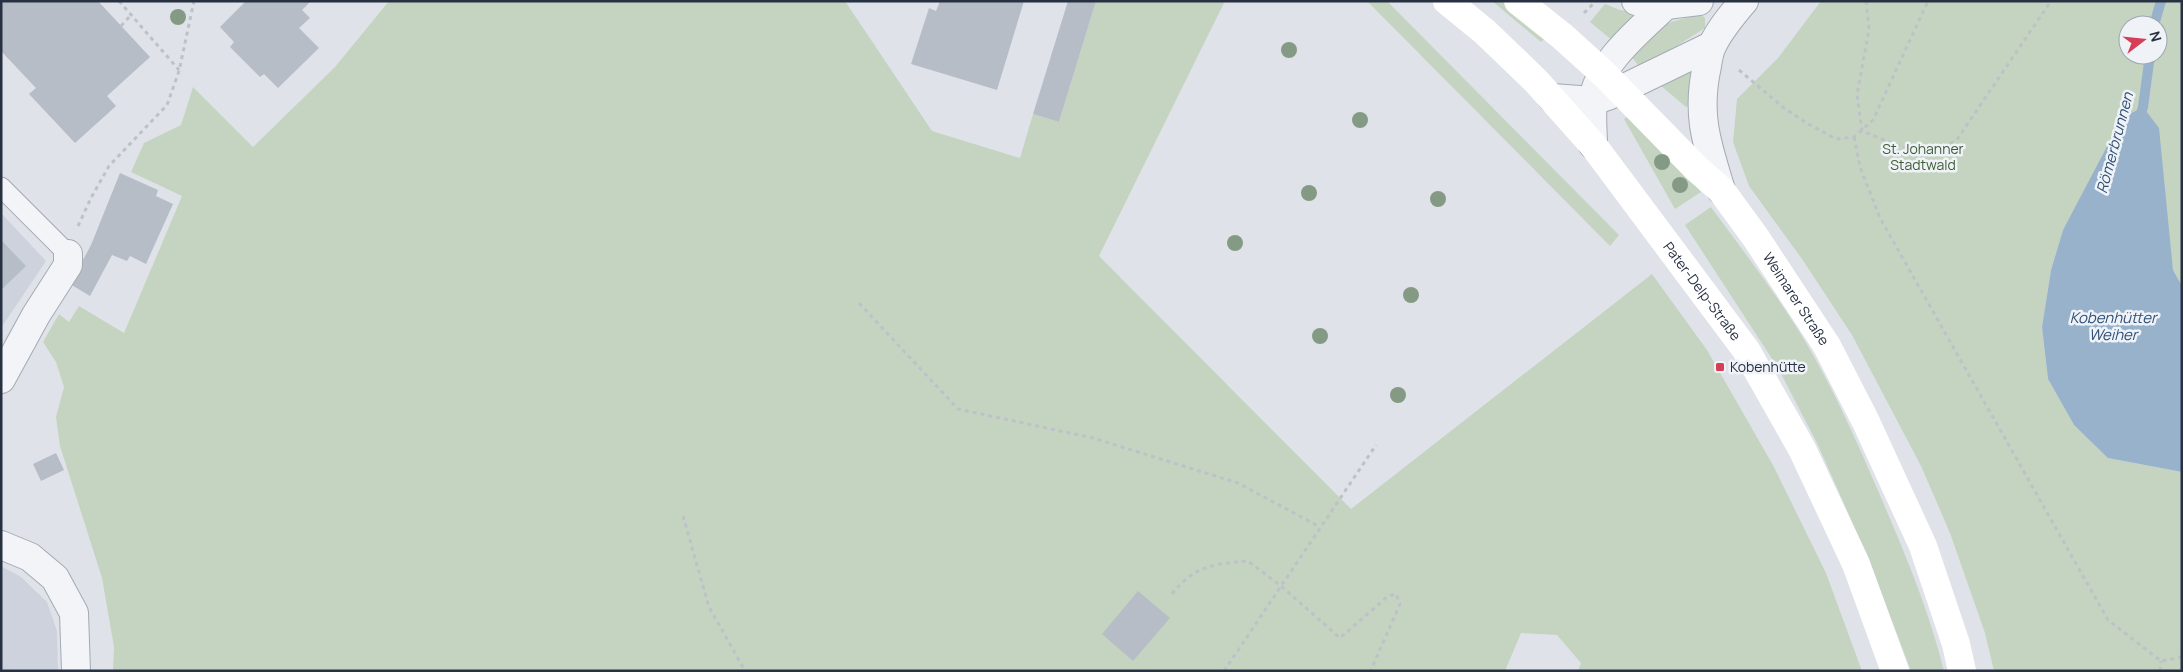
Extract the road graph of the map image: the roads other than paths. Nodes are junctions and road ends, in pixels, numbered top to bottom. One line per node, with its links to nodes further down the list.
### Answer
1 (1447, 1): 9 (street, Pater-Delp-Straße)
2 (1518, 1): 8 (street, Weimarer Straße)
3 (1636, 1): 6 (street)
4 (1699, 1): 6 (street)
5 (1744, 1): 7 (street)
6 (1666, 5): 8 (street)
7 (1712, 46): 8 (street); 13 (street)
8 (1611, 81): 10 (street); 13 (street, Weimarer Straße)
9 (1552, 98): 10 (street); 11 (street, Pater-Delp-Straße)
10 (1592, 101): 11 (street)
11 (1594, 145): 18 (street, Pater-Delp-Straße)
12 (1, 187): 14 (lane)
13 (1721, 190): 19 (street, Weimarer Straße)
14 (68, 254): 15 (street)
15 (1, 379)
16 (1, 545): 17 (street)
17 (76, 671)
18 (1896, 671)
19 (1962, 671)

